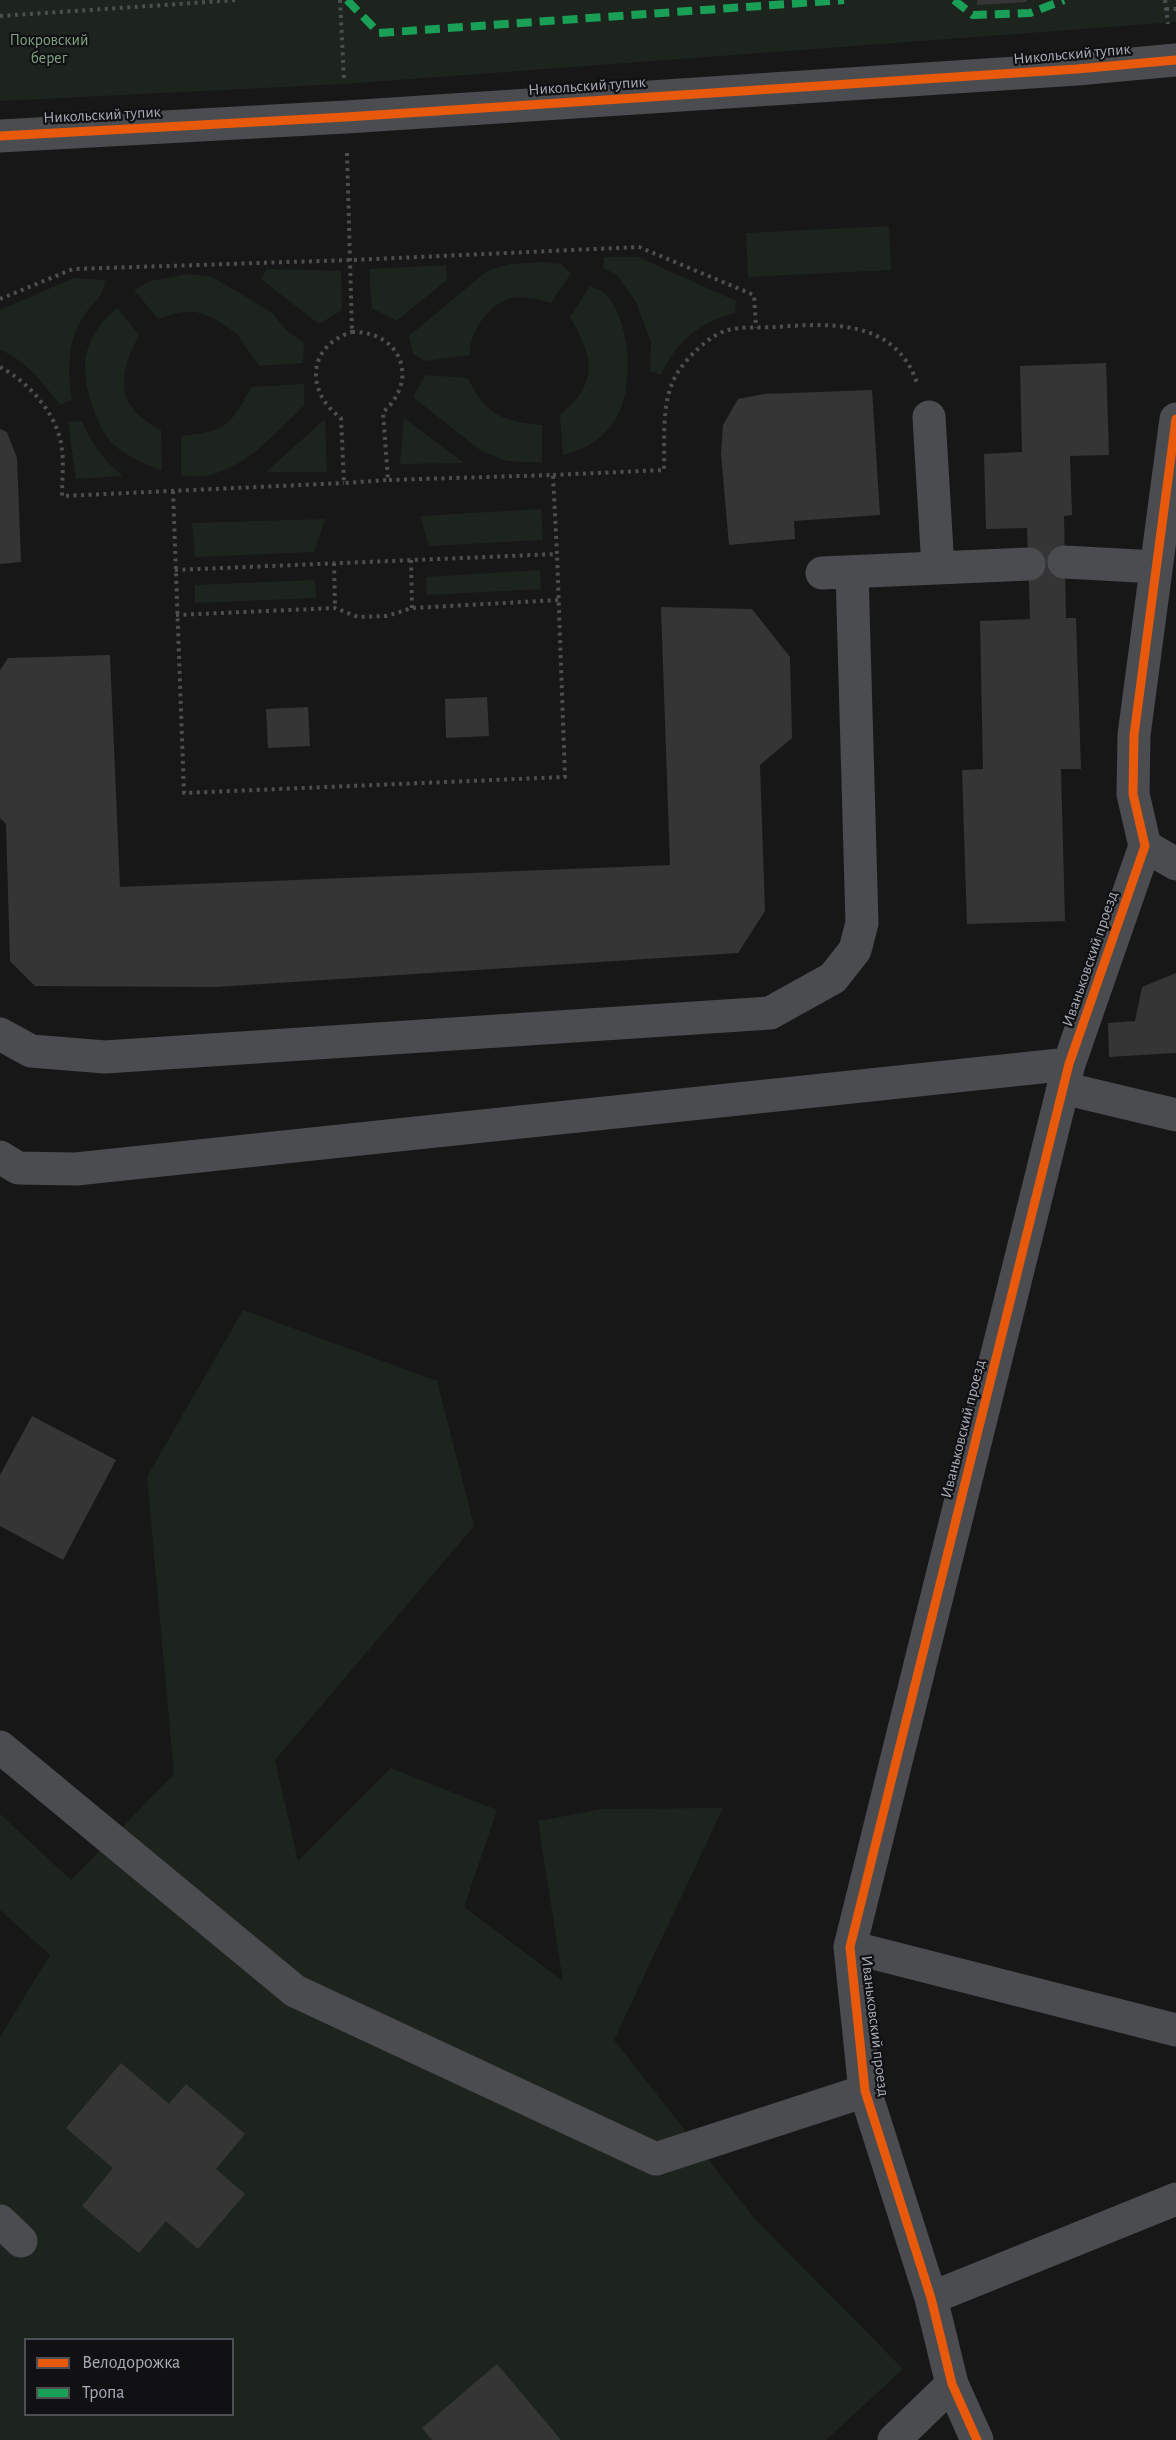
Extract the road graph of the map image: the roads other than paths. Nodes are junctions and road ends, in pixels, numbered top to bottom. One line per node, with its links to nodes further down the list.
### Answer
1 (1176, 60): 2 (street, Никольский тупик)
2 (0, 136)
3 (929, 417): 8 (street)
4 (1176, 419): 7 (street)
5 (1065, 562): 7 (street)
6 (1029, 564): 8 (street)
7 (1156, 567): 9 (street)
8 (938, 568): 11 (street)
9 (1145, 846): 10 (street); 12 (street, Иваньковский проезд)
10 (1176, 864)
11 (0, 1034)
12 (1066, 1076): 13 (street); 14 (street); 16 (street, Иваньковский проезд)
13 (1176, 1115)
14 (0, 1156)
15 (0, 1747): 18 (street)
16 (850, 1947): 17 (street); 18 (street, Иваньковский проезд)
17 (1176, 2030)
18 (865, 2091): 20 (street, Иваньковский проезд)
19 (1176, 2199): 20 (street)
20 (931, 2298): 21 (street, Иваньковский проезд)
21 (952, 2384): 22 (street); 23 (street, Иваньковский проезд)
22 (894, 2440)
23 (977, 2440)

